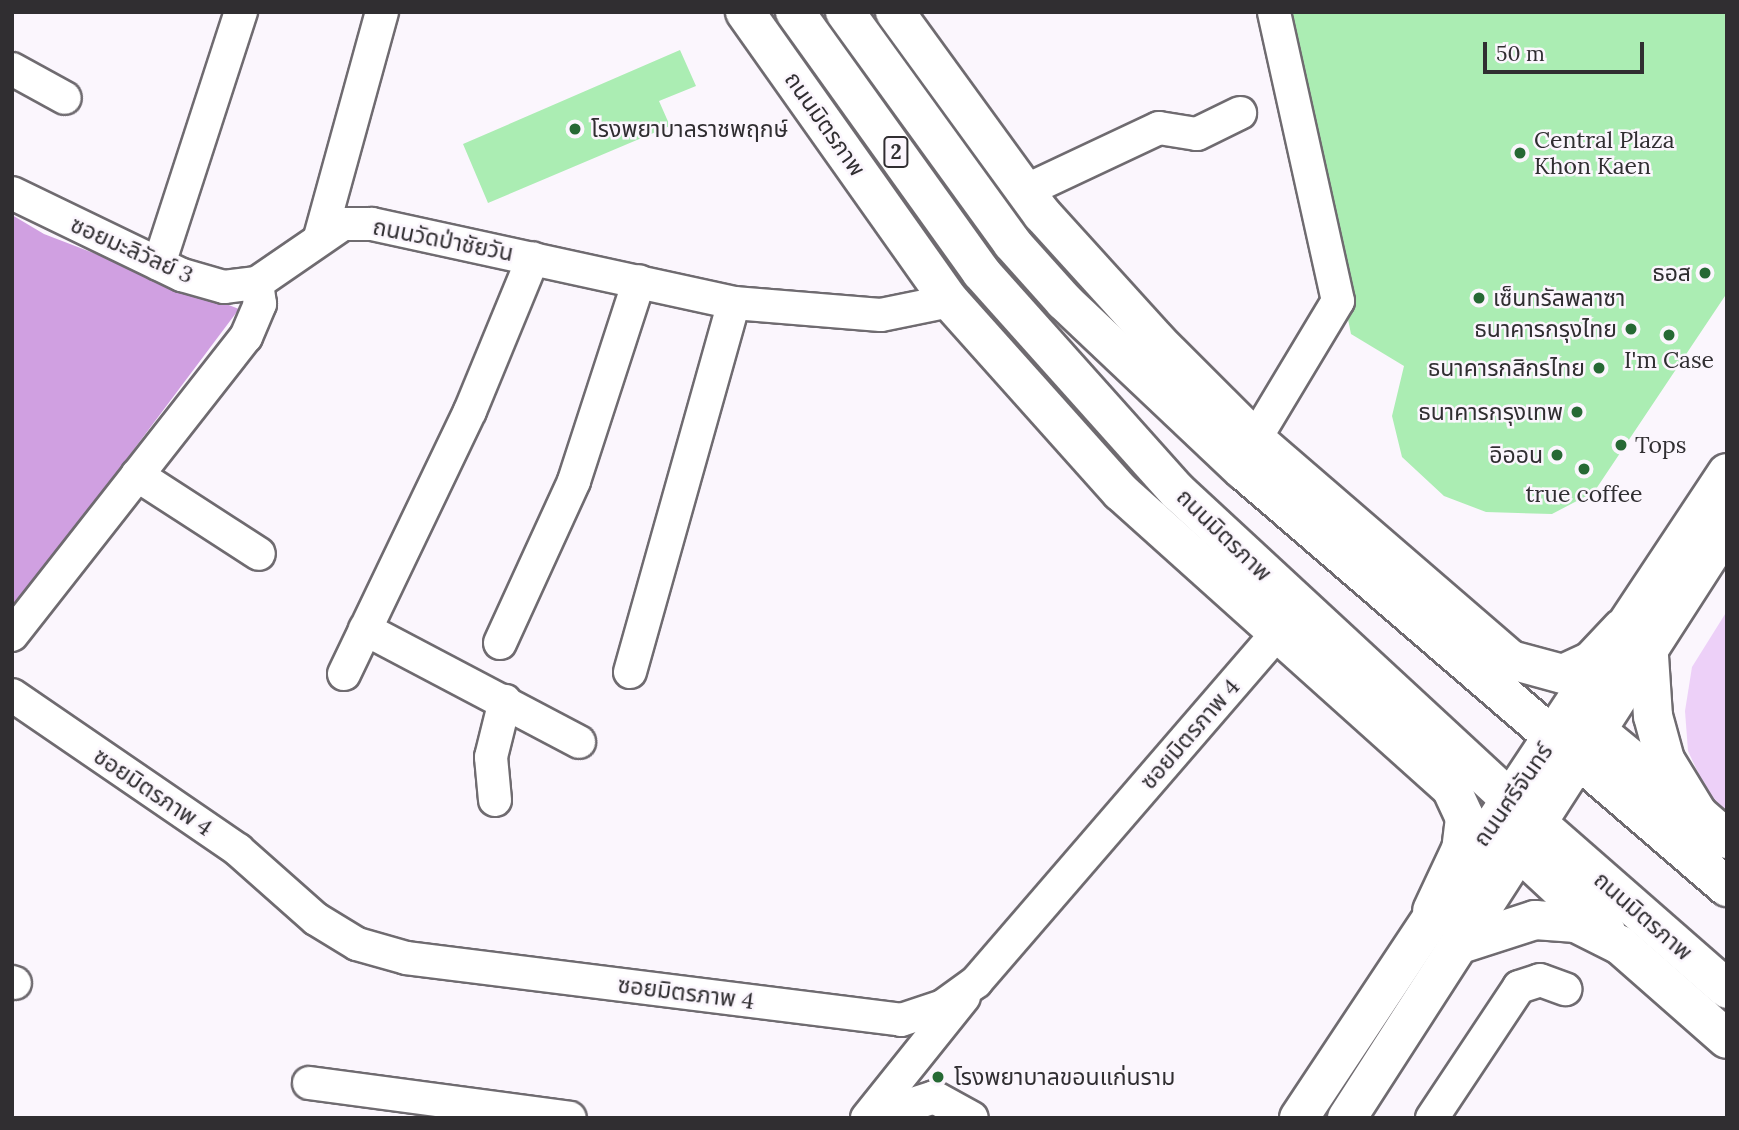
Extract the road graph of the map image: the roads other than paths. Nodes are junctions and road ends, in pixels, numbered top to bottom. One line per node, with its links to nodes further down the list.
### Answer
1 (240, 12): 15 (street)
2 (382, 12): 13 (street)
3 (745, 12): 18 (main road, ถนนมิตรภาพ / 2)
4 (796, 12): 28 (main road, ถนนมิตรภาพ / 2)
5 (845, 12): 20 (main road, 2)
6 (895, 12): 11 (main road)
7 (1274, 12): 21 (street)
8 (12, 69): 9 (street)
9 (65, 98)
10 (1240, 113): 11 (street)
11 (1025, 191): 21 (main road)
12 (12, 193): 15 (street, ซอยมะลิวัลย์ 3)
13 (320, 237): 14 (street, ถนนวัดป่าชัยวัน); 17 (street, ถนนวัดป่าชัยวัน)
14 (533, 258): 16 (street, ถนนวัดป่าชัยวัน); 29 (street)
15 (159, 264): 17 (street, ซอยมะลิวัลย์ 3)
16 (639, 281): 19 (street, ถนนวัดป่าชัยวัน); 33 (street)
17 (257, 283): 23 (street)
18 (950, 301): 19 (street, ถนนวัดป่าชัยวัน); 24 (main road, ถนนมิตรภาพ)
19 (734, 303): 36 (street)
20 (1193, 422): 25 (main road); 40 (main road)
21 (1255, 439): 25 (main road)
22 (1727, 473): 30 (main road, ถนนศรีจันทร์)
23 (137, 475): 27 (street); 31 (street)
24 (1121, 492): 28 (main road); 32 (main road, ถนนมิตรภาพ)
25 (1322, 498): 35 (main road)
26 (1724, 538): 34 (main road, ถนนศรีจันทร์)
27 (259, 554)
28 (1257, 569): 45 (main road, ถนนมิตรภาพ)
29 (365, 629): 37 (street); 39 (street)
30 (1621, 629): 35 (main road); 40 (main road, ถนนศรีจันทร์)
31 (12, 635)
32 (1275, 636): 42 (main road, ถนนมิตรภาพ); 51 (street, ซอยมิตรภาพ 4)
33 (500, 643)
34 (1649, 656): 40 (main road, ถนนศรีจันทร์); 44 (main road)
35 (1511, 660): 40 (main road)
36 (630, 672)
37 (344, 674)
38 (12, 695): 51 (street, ซอยมิตรภาพ 4)
39 (505, 701): 41 (street); 43 (street)
40 (1577, 736): 44 (main road); 45 (main road, ถนนศรีจันทร์); 47 (main road)
41 (579, 742)
42 (1451, 788): 45 (main road, ถนนมิตรภาพ); 48 (main road)
43 (495, 800)
44 (1698, 814): 46 (main road)
45 (1515, 825): 48 (main road, ถนนศรีจันทร์); 49 (main road, ถนนศรีจันทร์); 50 (main road); 53 (main road, ถนนมิตรภาพ)
46 (1727, 839)
47 (1727, 887)
48 (1432, 911): 61 (main road, ถนนศรีจันทร์)
49 (1464, 943): 50 (main road); 62 (main road, ถนนศรีจันทร์)
50 (1620, 945): 54 (main road)
51 (976, 982): 58 (street)
52 (1565, 989): 63 (street)
53 (1727, 989)
54 (1727, 1039)
55 (309, 1083): 56 (street)
56 (443, 1110): 57 (street)
57 (570, 1118)
58 (867, 1118)
59 (900, 1118): 60 (street)
60 (972, 1118)
61 (1299, 1118)
62 (1347, 1118)
63 (1432, 1118)

